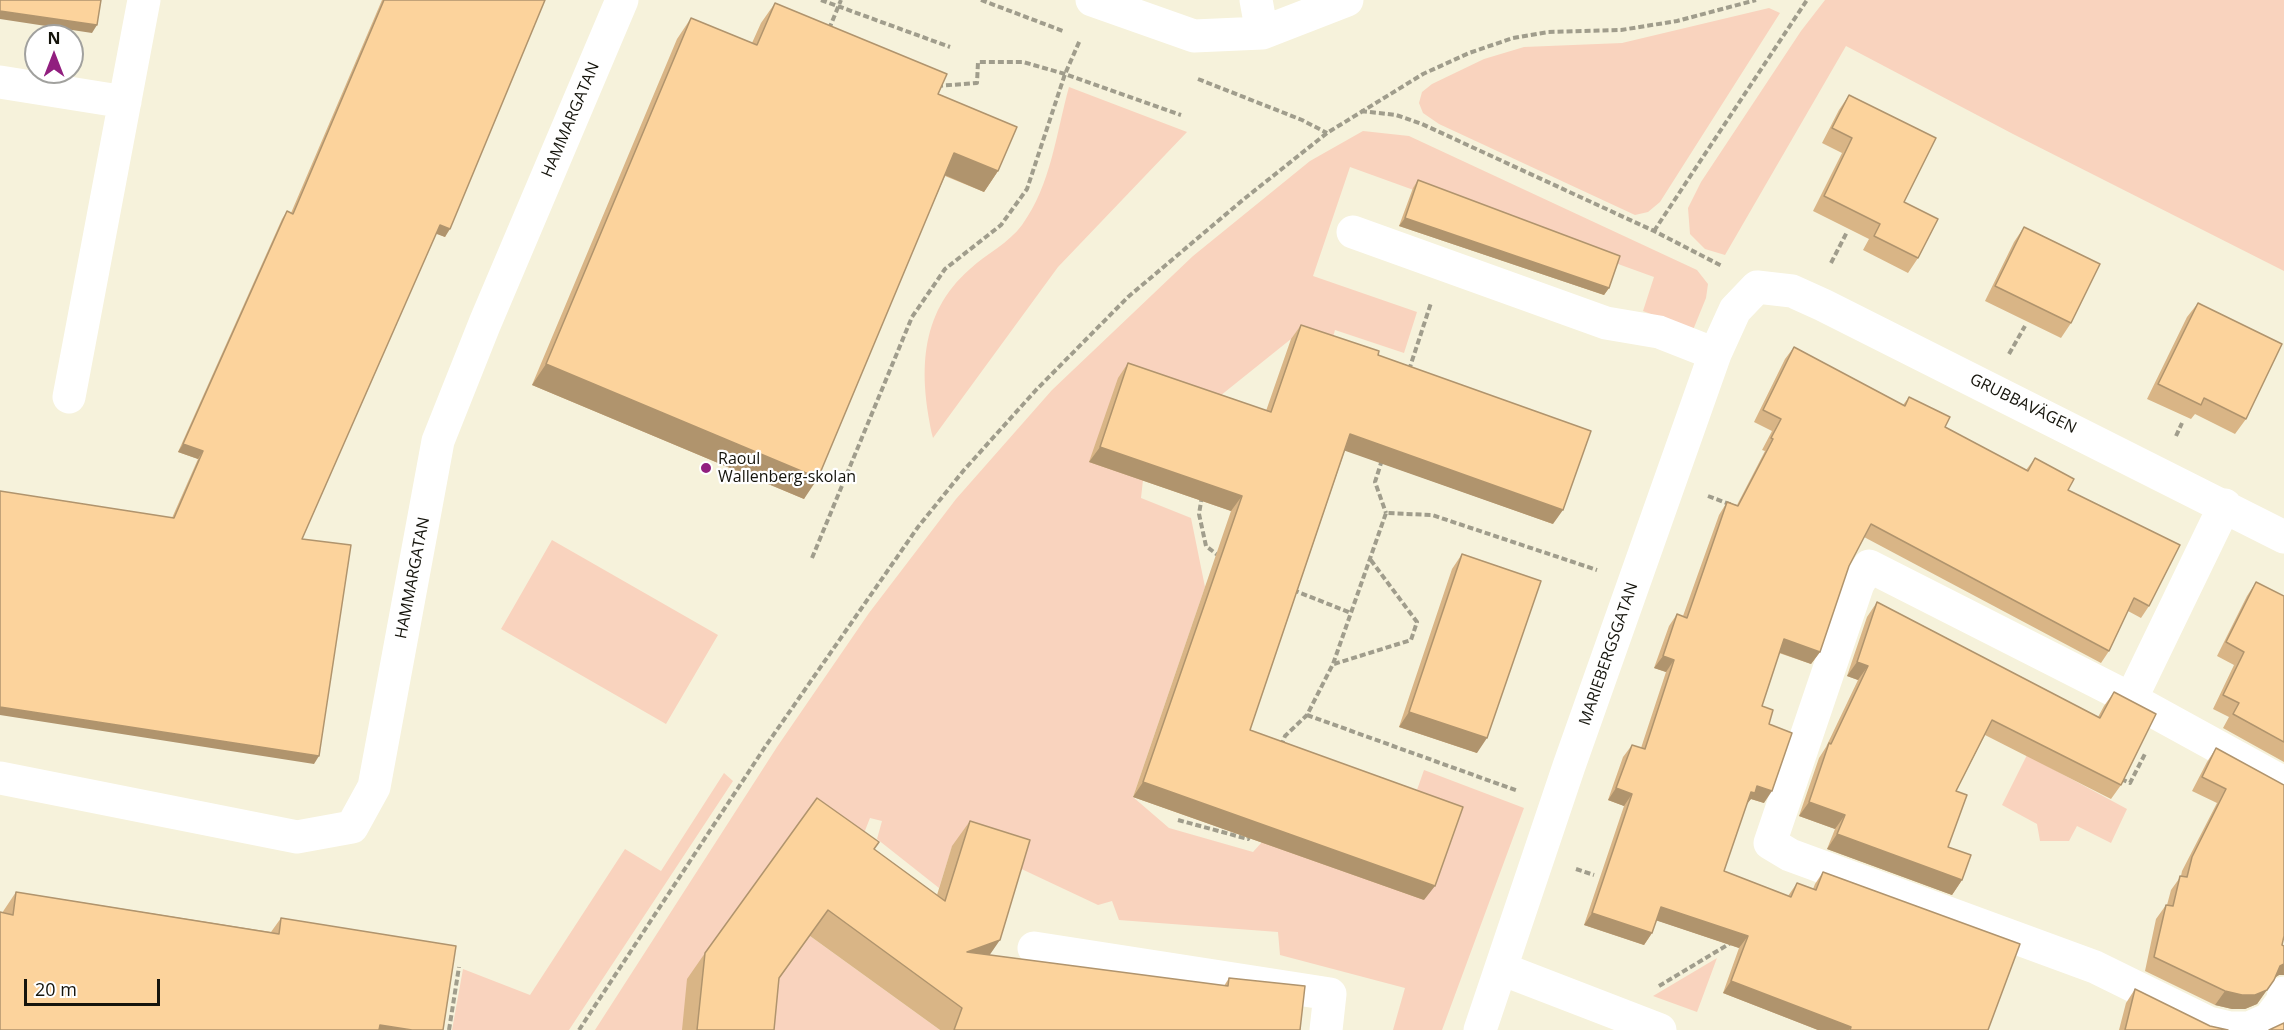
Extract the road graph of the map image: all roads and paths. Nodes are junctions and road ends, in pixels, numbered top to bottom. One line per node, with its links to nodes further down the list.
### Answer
1 (144, 0): 18 (street)
2 (622, 0): 49 (street, HAMMARGATAN)
3 (821, 0): 10 (path)
4 (841, 0): 10 (path)
5 (1092, 0): 12 (street)
6 (1256, 0): 12 (street)
7 (1347, 0): 12 (street)
8 (1756, 0): 19 (path)
9 (1807, 0): 21 (path)
10 (839, 6): 11 (path); 14 (path)
11 (827, 33)
12 (1262, 33)
13 (1081, 37): 15 (path)
14 (950, 47)
15 (1065, 75): 17 (path); 20 (path); 39 (path)
16 (0, 82): 18 (street)
17 (933, 87)
18 (125, 102): 31 (street)
19 (1361, 111): 21 (path); 61 (path)
20 (1181, 115)
21 (1653, 231): 26 (path)
22 (1353, 232): 24 (street)
23 (1847, 232): 25 (path)
24 (1445, 266): 28 (street); 30 (path)
25 (1828, 267)
26 (1757, 287): 28 (street, MARIEBERGSGATAN); 36 (street, GRUBBAVÄGEN)
27 (2025, 327): 29 (path)
28 (1715, 354): 42 (street, MARIEBERGSGATAN)
29 (2008, 356)
30 (1408, 373)
31 (69, 396)
32 (1385, 449): 37 (path)
33 (1203, 493): 41 (path)
34 (1701, 494): 35 (path)
35 (1733, 505)
36 (2225, 505): 38 (street, GRUBBAVÄGEN); 46 (street)
37 (1386, 513): 40 (path); 42 (path)
38 (2284, 537)
39 (812, 558)
40 (1369, 559): 44 (path); 45 (path)
41 (1223, 560)
42 (1634, 582): 51 (street, MARIEBERGSGATAN)
43 (1286, 587): 44 (path)
44 (1351, 613): 45 (path)
45 (1333, 664): 47 (path)
46 (2131, 699): 50 (street); 59 (street)
47 (1307, 715): 48 (path); 51 (path)
48 (1278, 757)
49 (0, 778)
50 (2284, 783)
51 (1556, 804): 57 (street, MARIEBERGSGATAN)
52 (1178, 820): 53 (path)
53 (1252, 829)
54 (1733, 934): 58 (path)
55 (1034, 948): 62 (street)
56 (459, 968): 60 (path)
57 (1502, 969): 63 (street, MARIEBERGSGATAN); 64 (street)
58 (1649, 992)
59 (2284, 993)
60 (448, 1030)
61 (579, 1030)
62 (1326, 1030)
63 (1480, 1030)
64 (1660, 1030)

